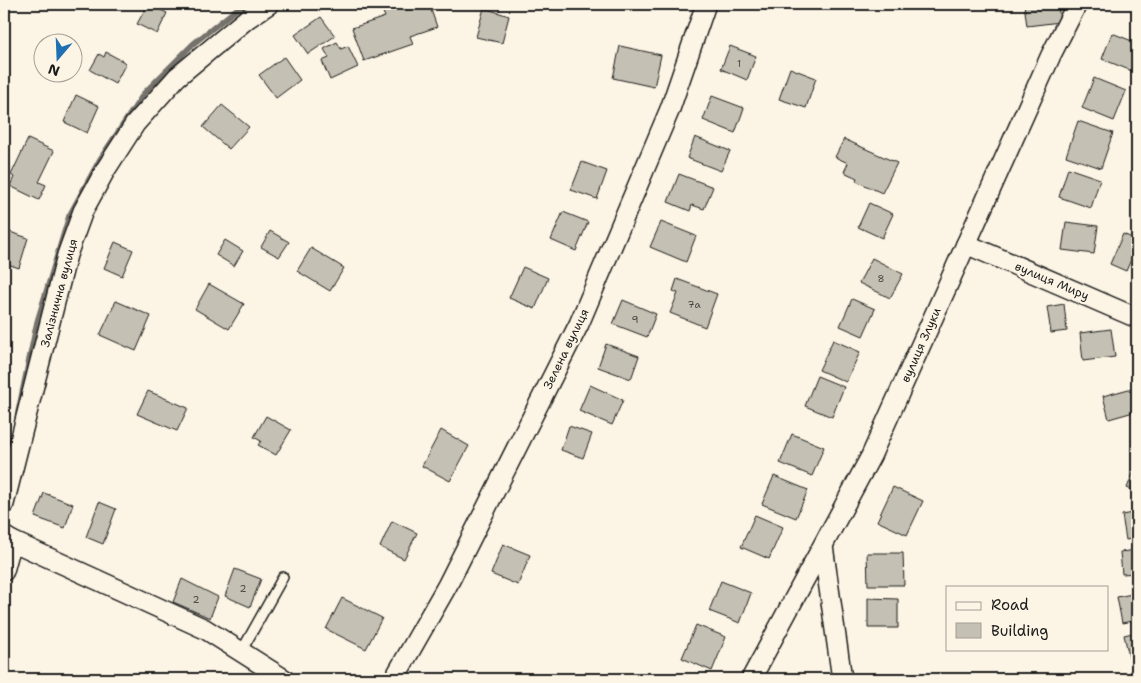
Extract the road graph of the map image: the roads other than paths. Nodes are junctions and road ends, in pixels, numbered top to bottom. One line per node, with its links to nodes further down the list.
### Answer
1 (270, 4): 6 (street, Залізнична вулиця)
2 (706, 4): 13 (street, Зелена вулиця)
3 (1077, 4): 4 (street, вулиця Злуки)
4 (966, 244): 5 (street, вулиця Миру); 8 (street, вулиця Злуки)
5 (1137, 318)
6 (4, 504)
7 (8, 539): 9 (street); 11 (street)
8 (823, 546): 14 (street, вулиця Злуки); 15 (street)
9 (4, 571)
10 (283, 577): 11 (lane)
11 (241, 652): 12 (street)
12 (284, 679)
13 (394, 679)
14 (751, 679)
15 (842, 679)

